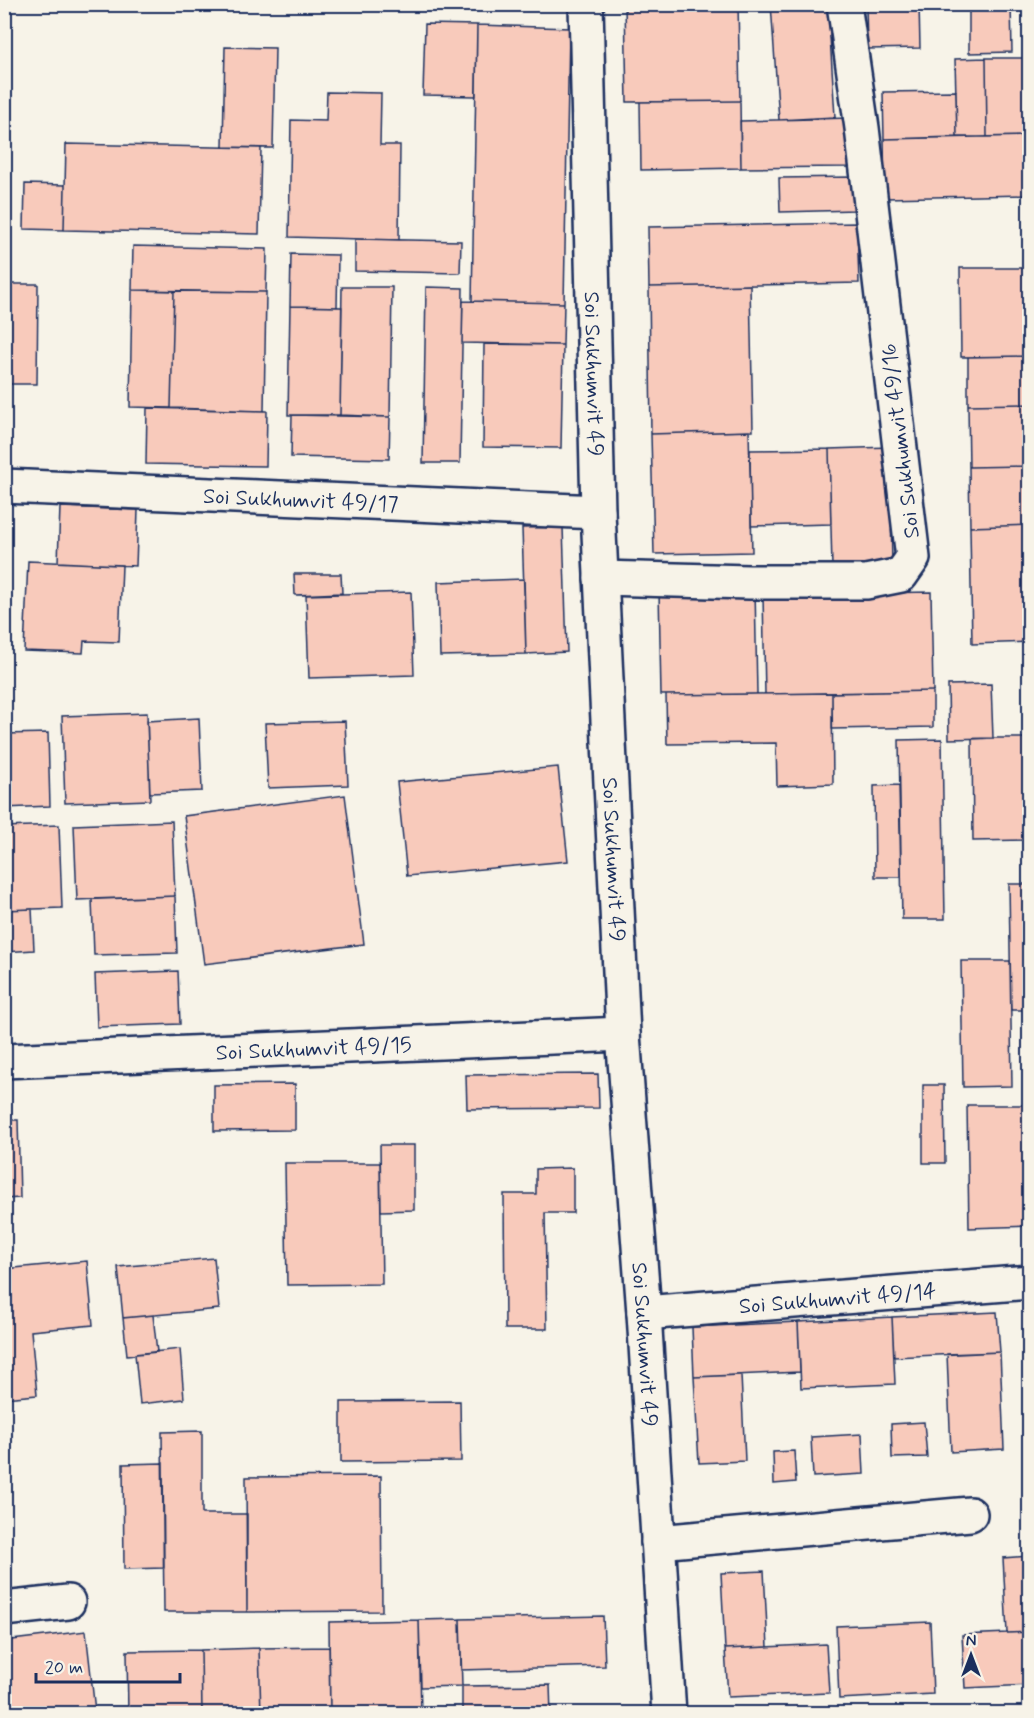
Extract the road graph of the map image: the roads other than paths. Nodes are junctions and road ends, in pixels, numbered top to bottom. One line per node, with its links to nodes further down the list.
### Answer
1 (586, 4): 4 (street, Soi Sukhumvit 49)
2 (844, 4): 5 (street, Soi Sukhumvit 49/16)
3 (4, 486): 4 (street, Soi Sukhumvit 49/17)
4 (598, 512): 5 (street, Soi Sukhumvit 49)
5 (601, 578): 6 (street, Soi Sukhumvit 49)
6 (623, 1034): 7 (street, Soi Sukhumvit 49/15); 9 (street, Soi Sukhumvit 49)
7 (4, 1061)
8 (1029, 1282): 9 (street, Soi Sukhumvit 49/14)
9 (644, 1313): 11 (street, Soi Sukhumvit 49)
10 (970, 1514): 11 (street)
11 (658, 1542): 14 (street, Soi Sukhumvit 49)
12 (68, 1602): 13 (street)
13 (4, 1609)
14 (669, 1713)

